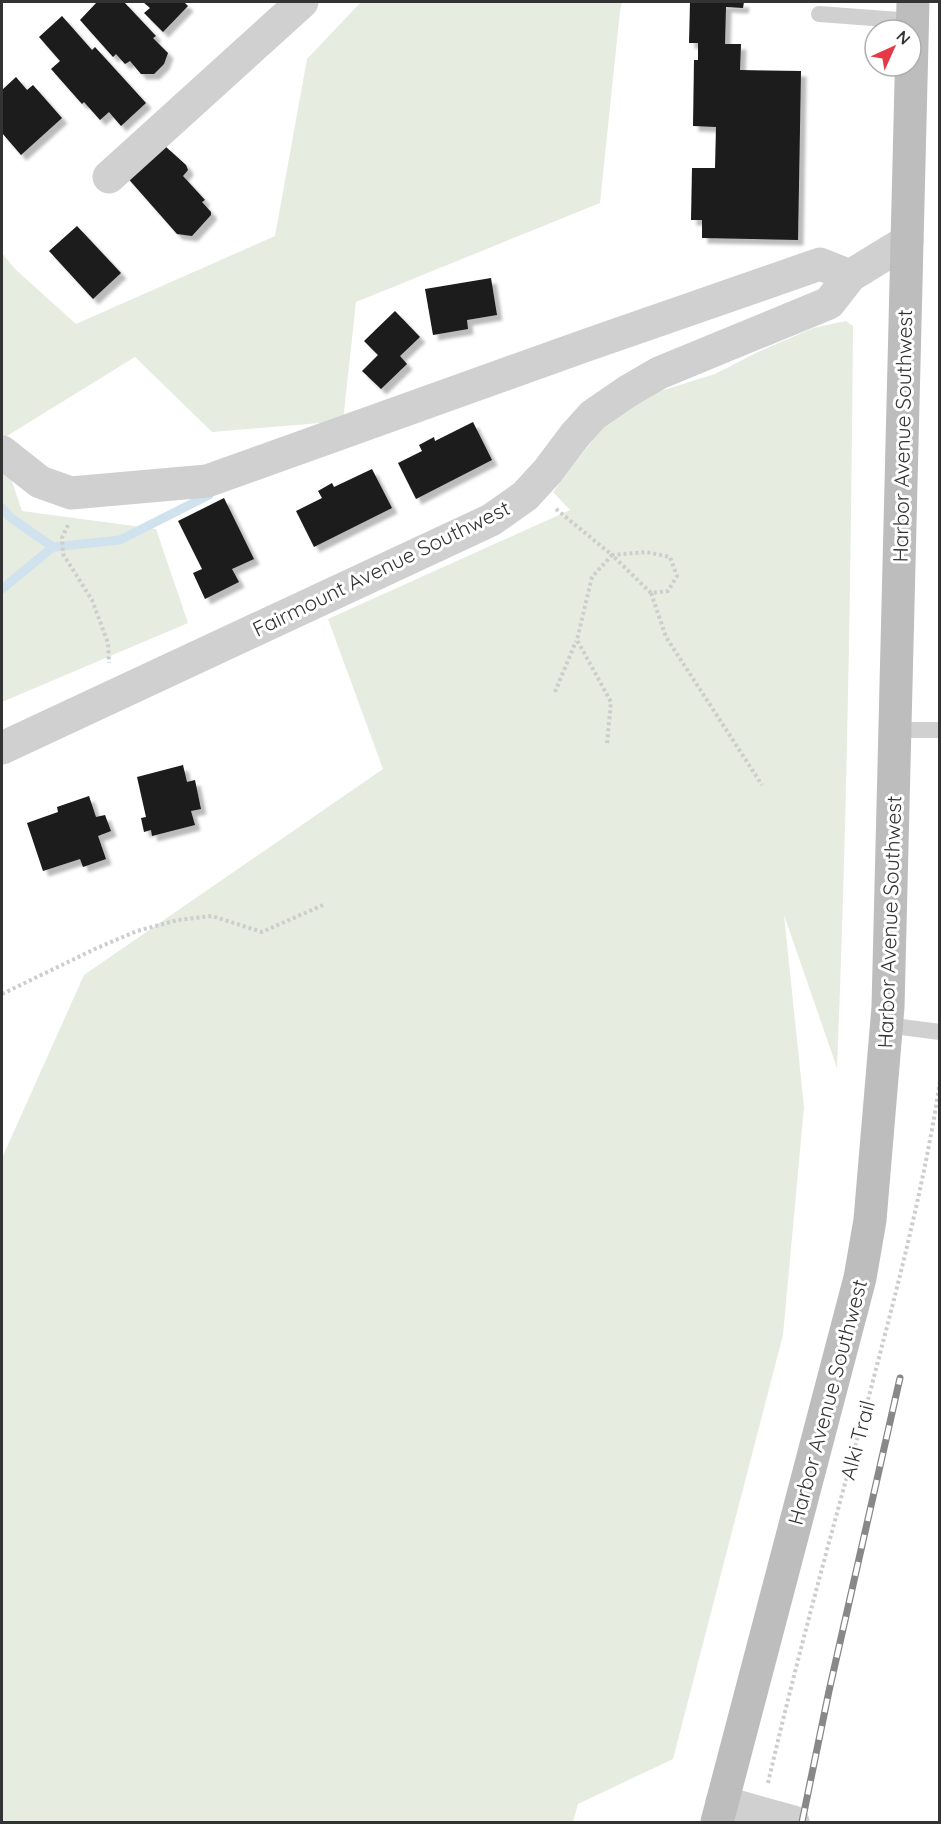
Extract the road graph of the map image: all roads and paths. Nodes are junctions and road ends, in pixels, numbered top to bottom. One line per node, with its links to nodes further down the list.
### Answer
1 (302, 2): 4 (street)
2 (913, 11): 3 (lane); 5 (main road, Harbor Avenue Southwest)
3 (819, 14)
4 (110, 177)
5 (907, 242): 6 (street, Fairmount Avenue Southwest); 15 (main road, Harbor Avenue Southwest)
6 (850, 276): 7 (street); 8 (street, Fairmount Avenue Southwest)
7 (2, 452)
8 (532, 490): 10 (path); 14 (street, Fairmount Avenue Southwest)
9 (62, 538): 14 (path)
10 (612, 555): 11 (path); 11 (path); 12 (path)
11 (651, 593): 19 (path)
12 (577, 640): 13 (path); 17 (path)
13 (555, 692)
14 (111, 697): 18 (street, Fairmount Avenue Southwest)
15 (895, 730): 16 (lane); 22 (main road, Harbor Avenue Southwest)
16 (939, 730)
17 (607, 744)
18 (2, 748)
19 (762, 785)
20 (322, 905): 21 (path)
21 (2, 994)
22 (886, 1025): 23 (lane); 26 (main road, Harbor Avenue Southwest)
23 (939, 1032)
24 (939, 1081): 25 (path, Alki Trail)
25 (766, 1792)
26 (720, 1812): 27 (street)
27 (793, 1822)

